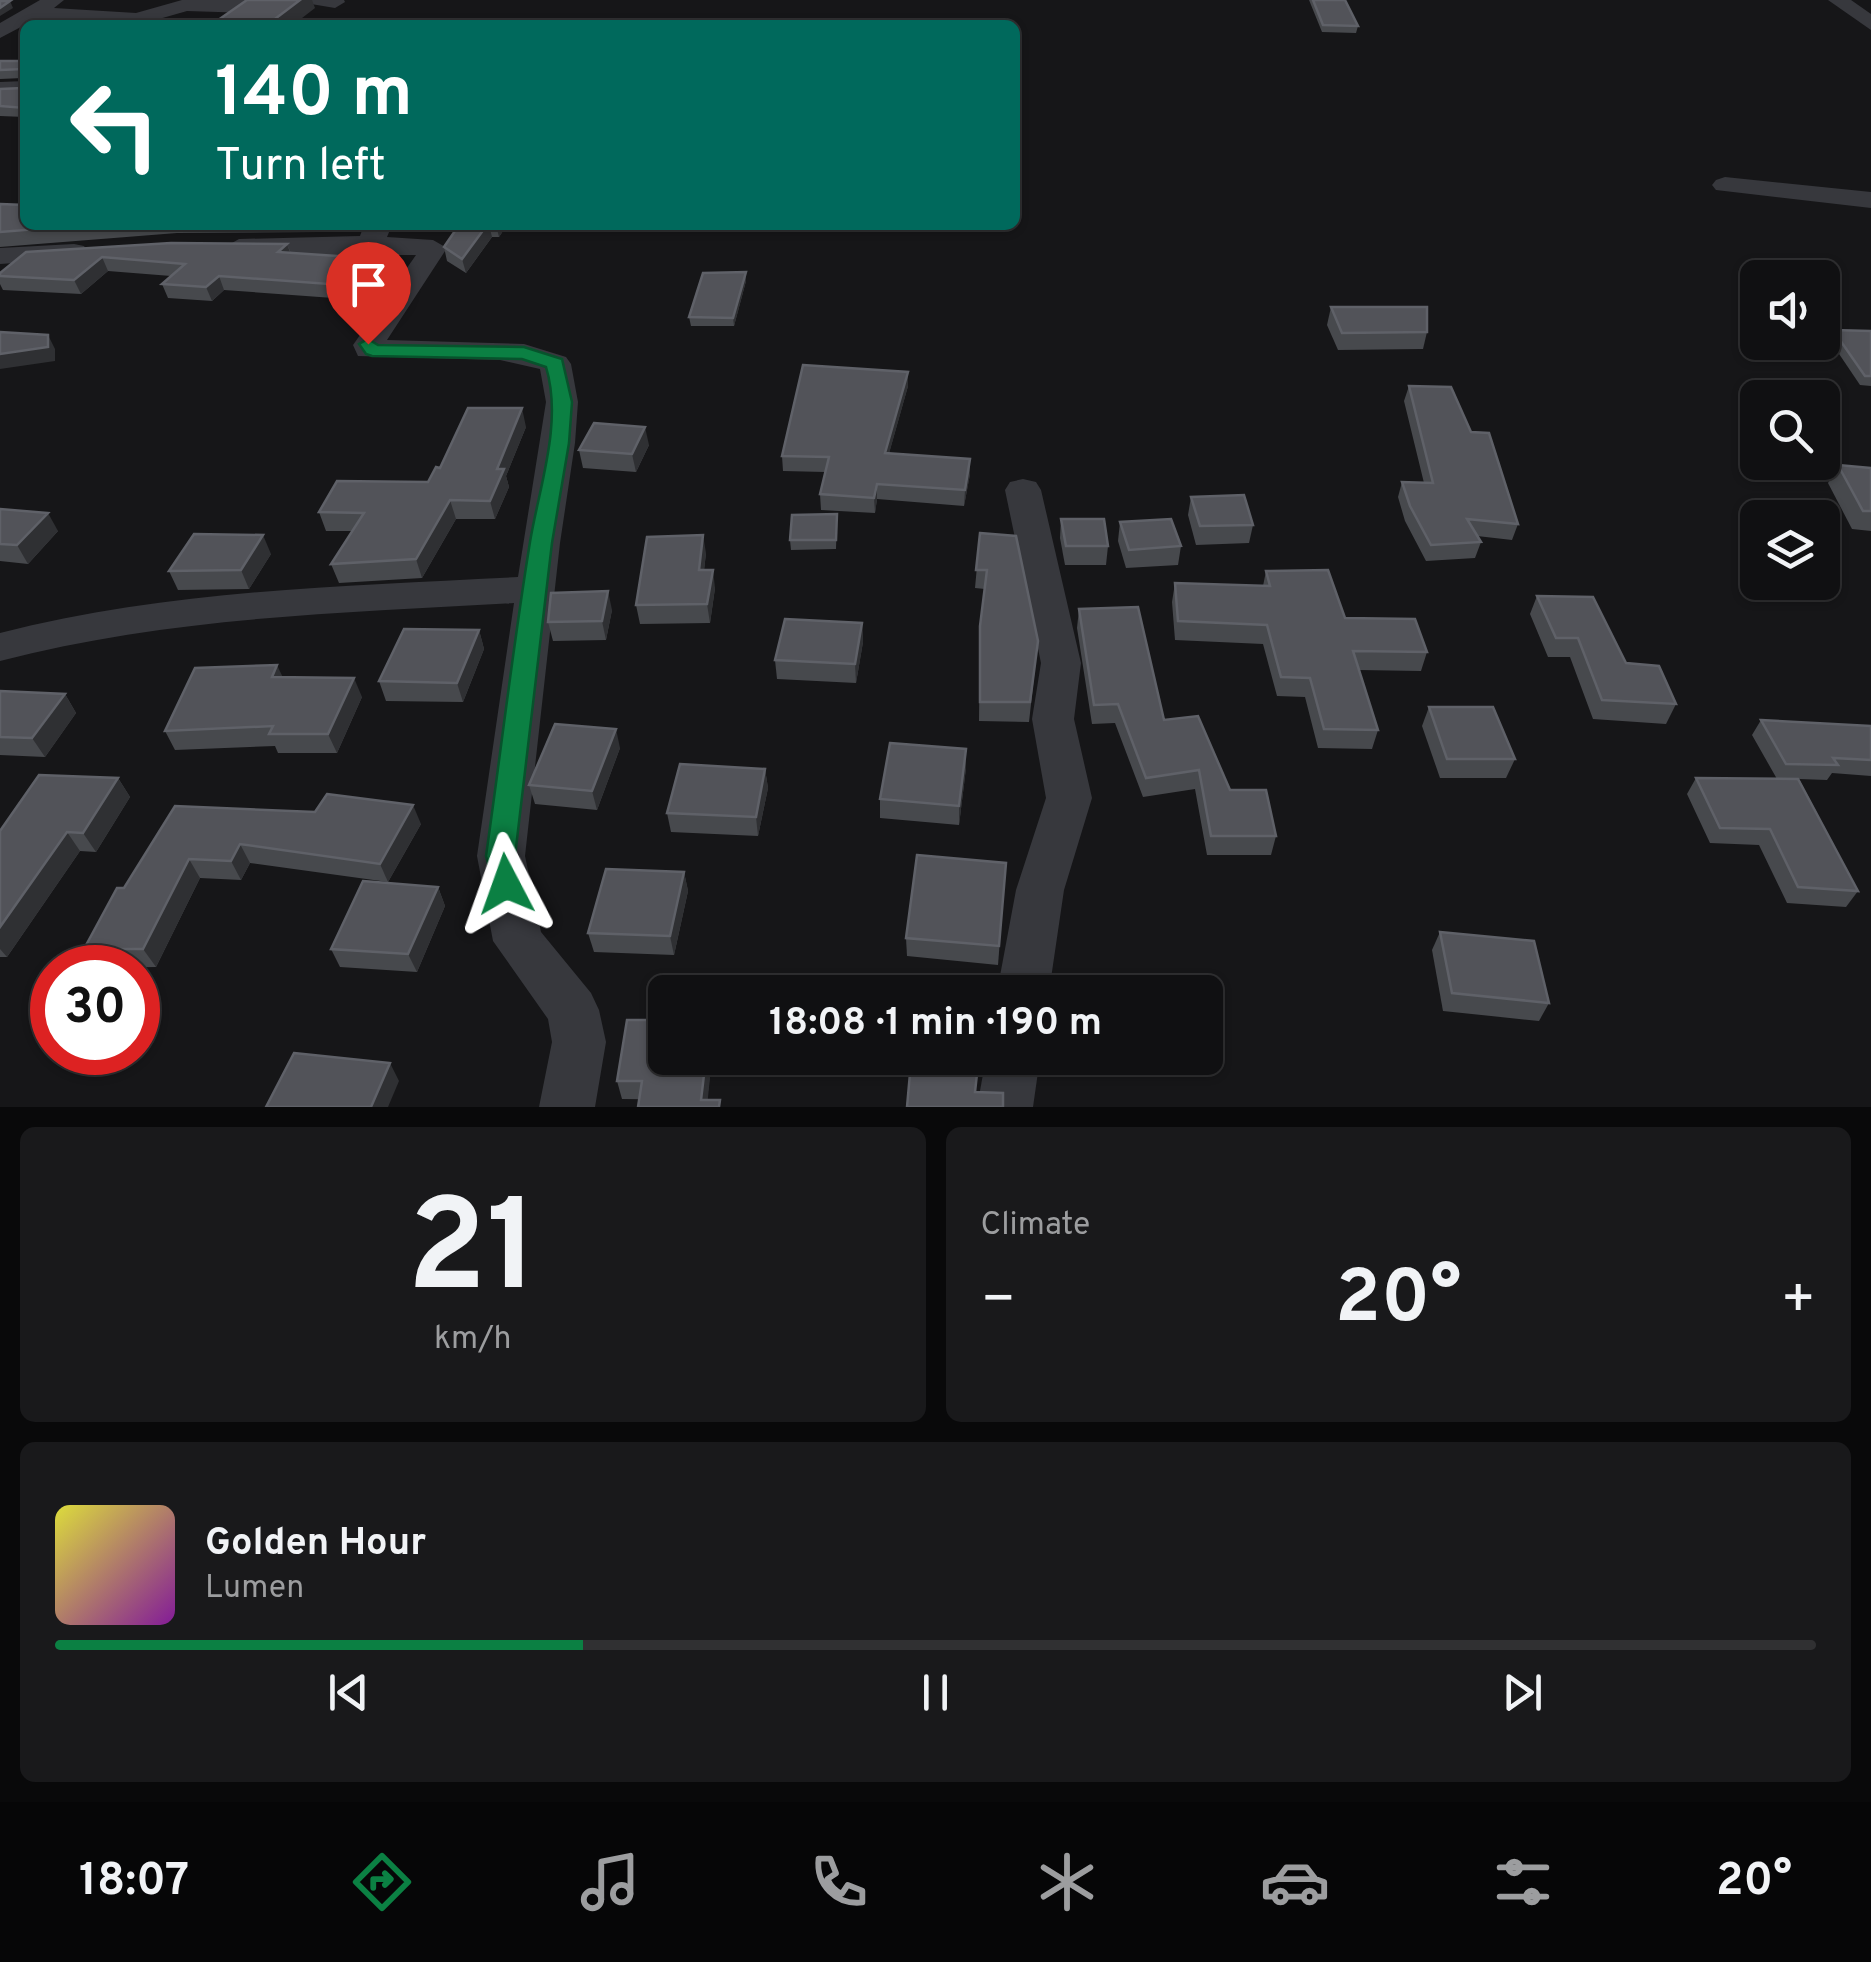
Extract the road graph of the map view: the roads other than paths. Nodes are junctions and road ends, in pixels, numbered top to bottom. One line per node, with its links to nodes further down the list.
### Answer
1 (54, 0): 4 (street)
2 (284, 0): 4 (street)
3 (1838, 0): 6 (street)
4 (32, 13): 5 (street)
5 (20, 20)
6 (1871, 24)
7 (1726, 184): 8 (street)
8 (1871, 200)
9 (374, 235): 10 (street); 14 (street)
10 (211, 247)
11 (104, 249): 12 (street)
12 (0, 256)
13 (1023, 490): 16 (street)
14 (535, 589): 15 (street); 18 (street)
15 (0, 647)
16 (1026, 975)
17 (1010, 1075): 19 (street)
18 (567, 1107)
19 (1005, 1107)

